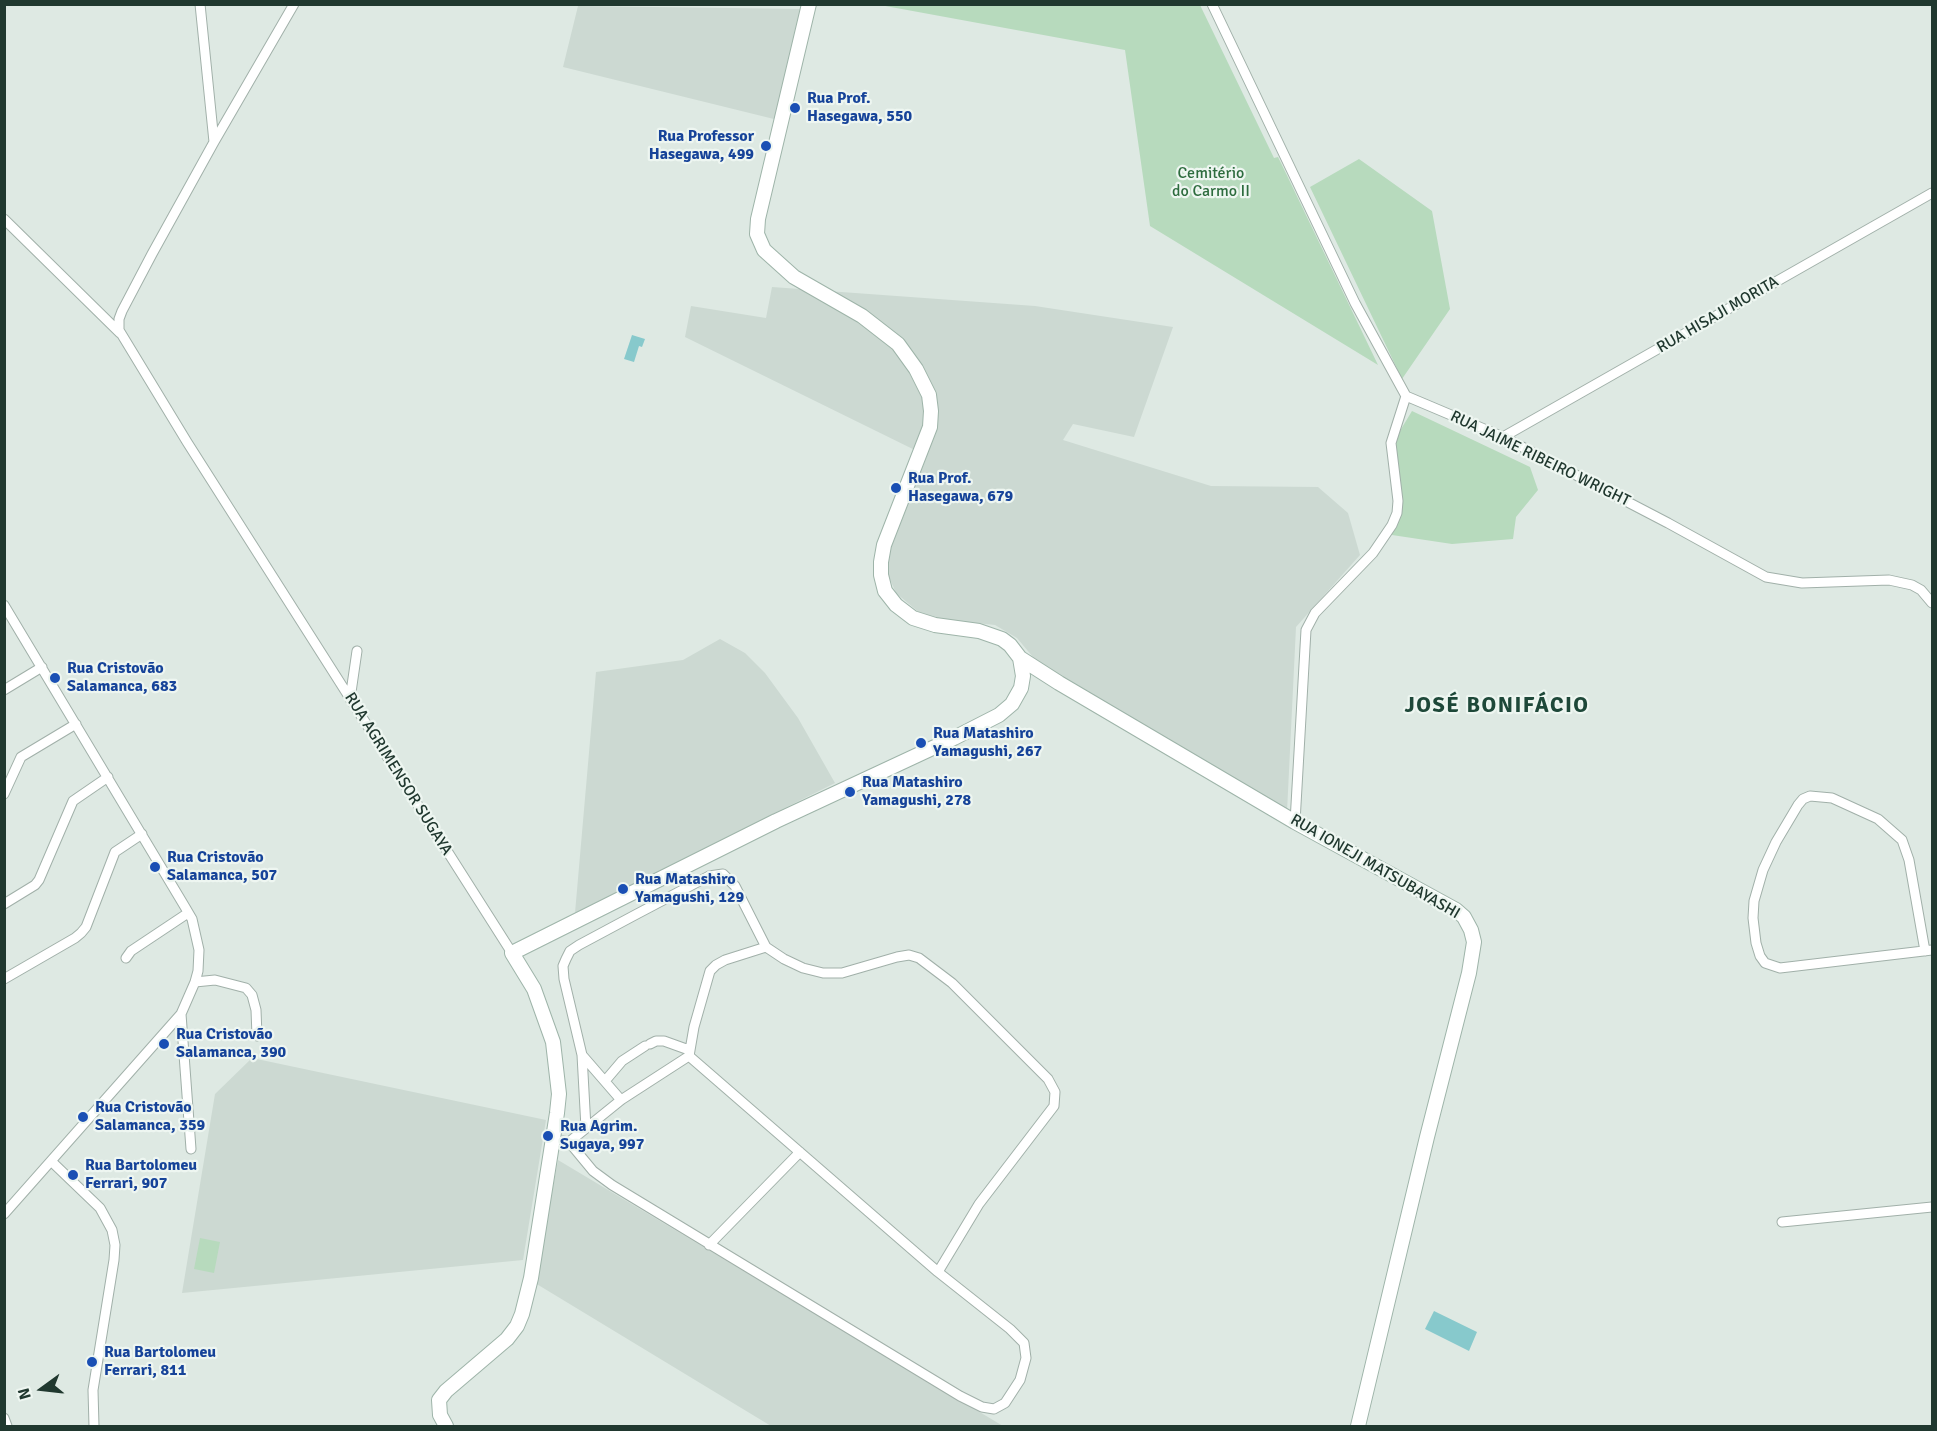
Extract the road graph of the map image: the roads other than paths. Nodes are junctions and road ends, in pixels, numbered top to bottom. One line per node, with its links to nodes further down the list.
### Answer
1 (200, 4): 5 (street)
2 (294, 4): 5 (street)
3 (809, 4): 14 (main road, RUA IONEJI MATSUBAYASHI)
4 (1212, 4): 9 (street)
5 (214, 142): 8 (street)
6 (1932, 193): 10 (street, RUA HISAJI MORITA)
7 (4, 219): 8 (street, RUA AGRIMENSOR SUGAYA)
8 (121, 334): 17 (street, RUA AGRIMENSOR SUGAYA)
9 (1406, 396): 10 (street, RUA JAIME RIBEIRO WRIGHT); 21 (street)
10 (1503, 437): 11 (street, RUA JAIME RIBEIRO WRIGHT)
11 (1932, 603)
12 (5, 608): 15 (street)
13 (357, 651): 17 (street)
14 (1020, 658): 21 (main road, RUA IONEJI MATSUBAYASHI); 27 (main road)
15 (42, 667): 16 (street); 18 (street)
16 (4, 690)
17 (350, 699): 27 (street, RUA AGRIMENSOR SUGAYA)
18 (76, 724): 19 (street); 20 (street)
19 (108, 777): 22 (street); 23 (street)
20 (4, 794)
21 (1295, 822): 51 (main road, RUA IONEJI MATSUBAYASHI)
22 (142, 834): 24 (street); 29 (street)
23 (4, 904)
24 (188, 913): 28 (street); 30 (street)
25 (766, 947): 33 (street); 34 (street); 46 (street)
26 (1929, 950): 26 (street)
27 (512, 953): 38 (main road, RUA AGRIMENSOR SUGAYA)
28 (126, 958)
29 (4, 979)
30 (195, 982): 31 (street); 32 (street)
31 (181, 1014): 39 (street); 41 (street)
32 (257, 1036)
33 (689, 1053): 35 (street); 36 (street); 40 (street)
34 (582, 1055): 35 (street); 37 (street)
35 (605, 1081): 36 (street)
36 (621, 1101): 37 (street)
37 (586, 1128): 38 (street)
38 (561, 1141): 45 (street); 50 (main road, RUA AGRIMENSOR SUGAYA)
39 (191, 1149)
40 (800, 1152): 45 (street); 46 (street)
41 (51, 1161): 43 (street); 49 (street)
42 (1932, 1207): 44 (street)
43 (4, 1214)
44 (1782, 1222)
45 (710, 1245): 46 (street)
46 (938, 1272)
47 (4, 1418): 48 (street)
48 (7, 1426)
49 (94, 1426)
50 (446, 1426)
51 (1358, 1426)

